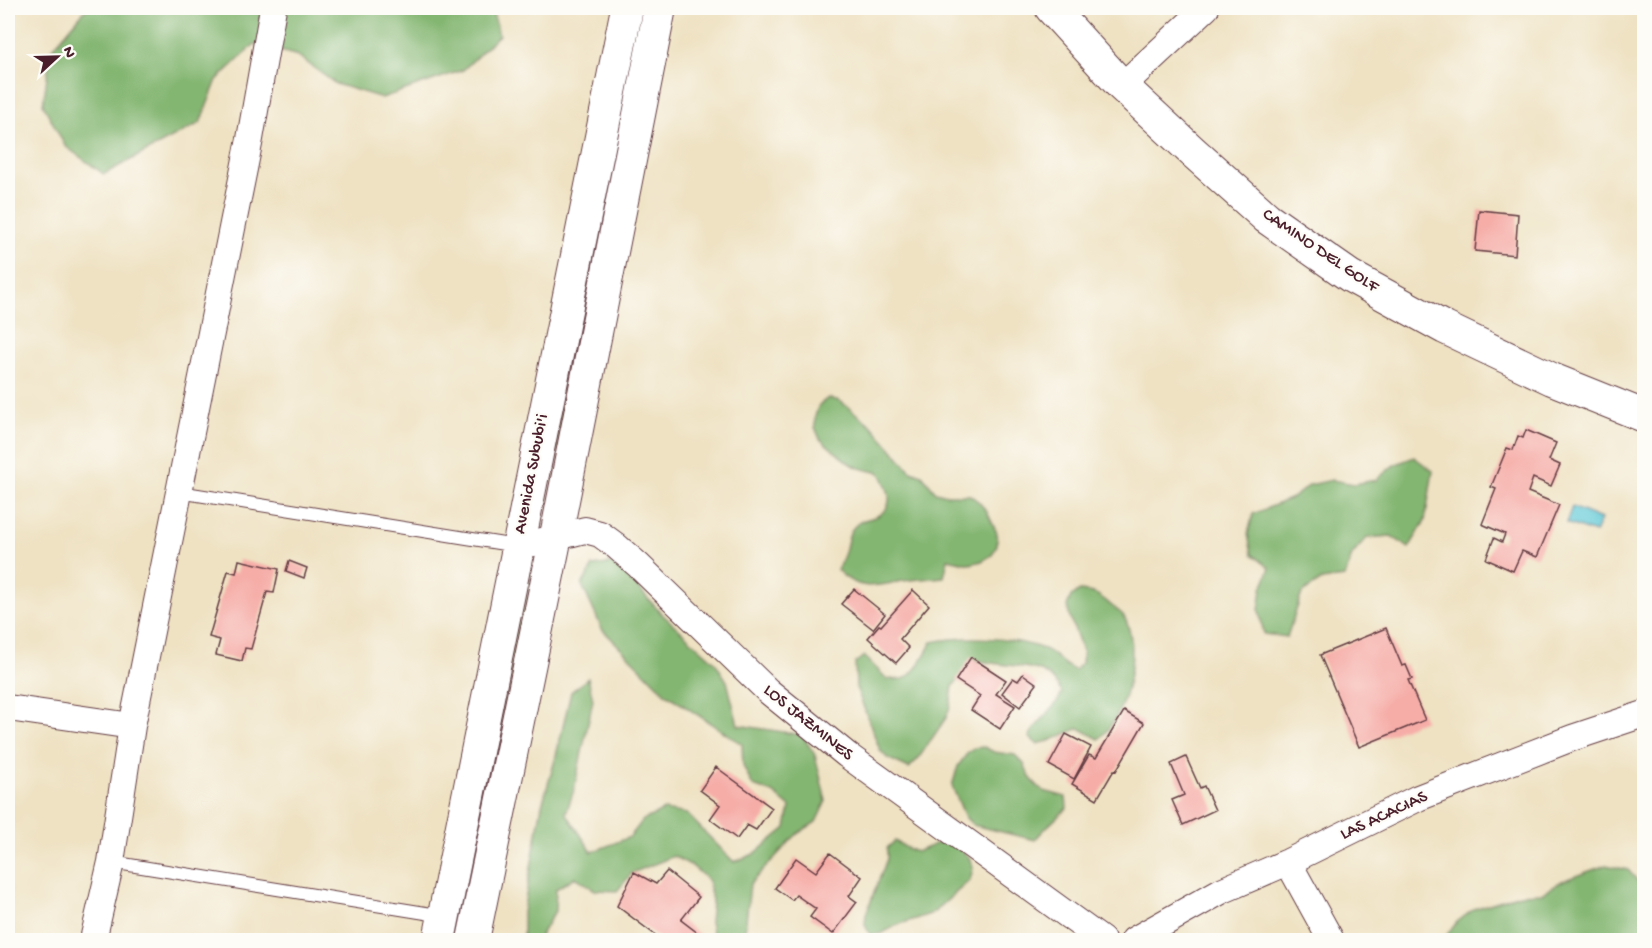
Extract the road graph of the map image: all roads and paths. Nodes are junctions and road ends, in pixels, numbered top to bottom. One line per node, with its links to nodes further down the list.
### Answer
1 (273, 8): 8 (street)
2 (627, 8): 10 (street, Avenida Sububi'i)
3 (660, 8): 9 (street, Avenida Sububi'i)
4 (1051, 8): 6 (street, CAMINO DEL GOLF)
5 (1206, 8): 6 (street)
6 (1122, 86): 7 (street, CAMINO DEL GOLF)
7 (1644, 416)
8 (179, 492): 10 (lane); 13 (street)
9 (556, 536): 10 (street, LOS JAZMINES); 18 (street, Avenida Sububi'i); 19 (street, LOS JAZMINES)
10 (518, 547): 16 (street, Avenida Sububi'i)
11 (8, 708): 13 (street)
12 (1644, 714): 15 (street, LAS ACACIAS)
13 (132, 726): 14 (street)
14 (111, 862): 16 (lane); 17 (street)
15 (1288, 862): 20 (street, LAS ACACIAS); 21 (street)
16 (442, 928)
17 (93, 940)
18 (473, 940)
19 (1102, 940)
20 (1134, 940)
21 (1331, 940)

